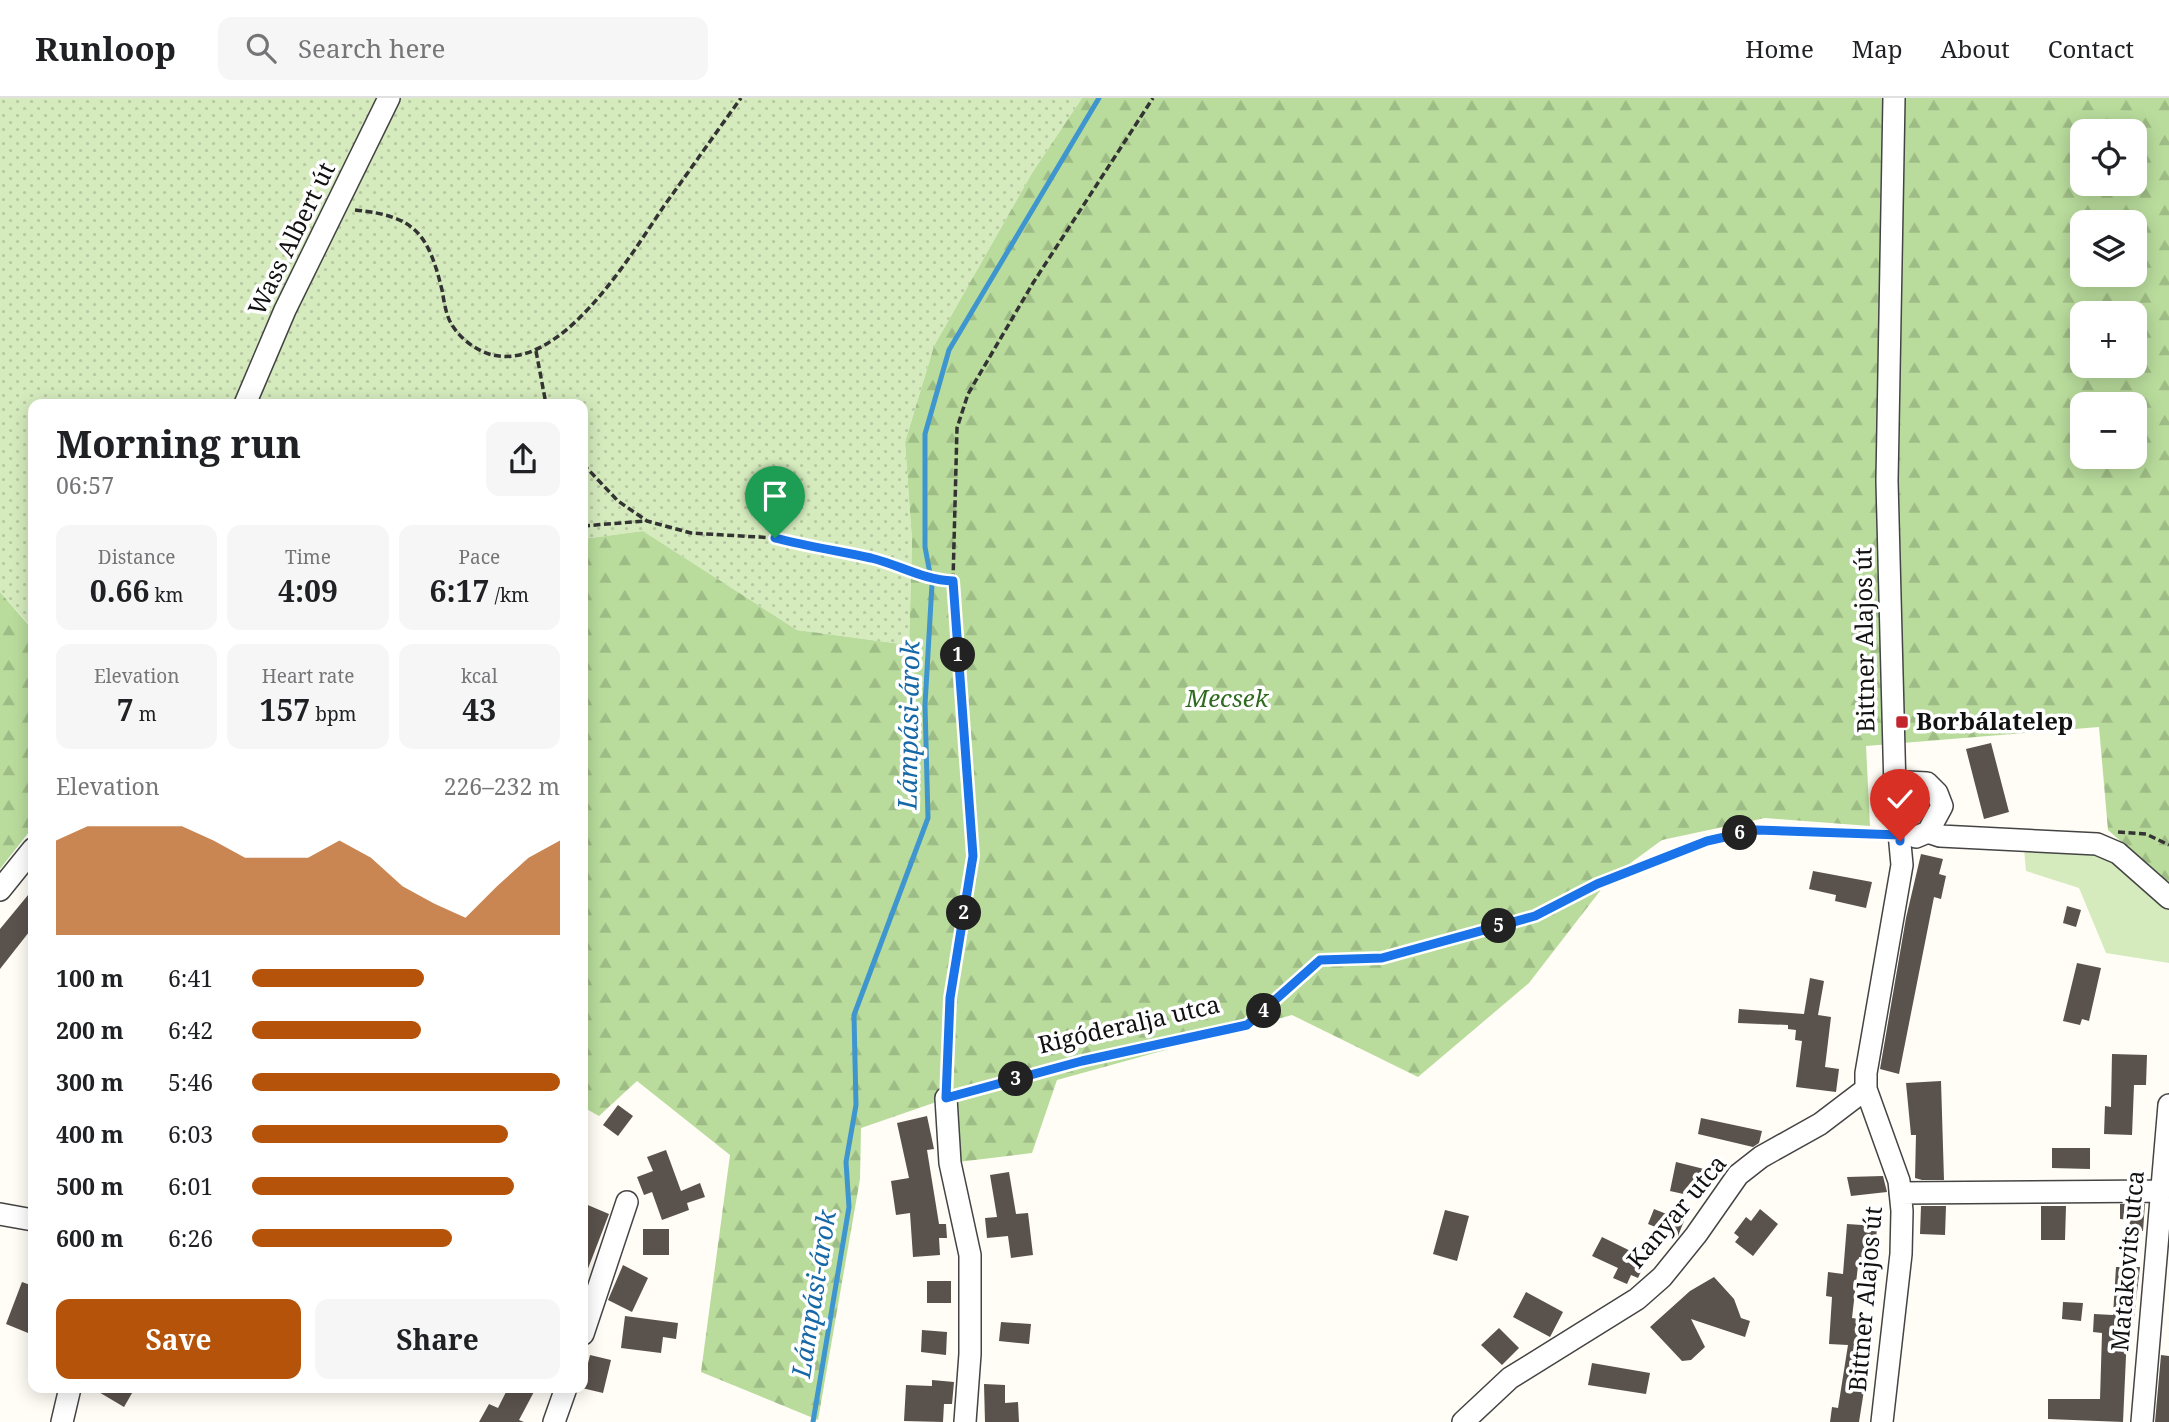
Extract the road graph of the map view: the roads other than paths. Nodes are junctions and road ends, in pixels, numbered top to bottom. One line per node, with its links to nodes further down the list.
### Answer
1 (389, 98): 3 (street, Wass Albert út)
2 (1894, 98): 4 (street, Bittner Alajos út)
3 (247, 399)
4 (1895, 790): 5 (street); 6 (street, Bittner Alajos út)
5 (1928, 832): 6 (street); 9 (street)
6 (1900, 838): 10 (street, Bittner Alajos út)
7 (28, 855): 8 (street)
8 (0, 890)
9 (2169, 898)
10 (1866, 1089): 14 (street, Bittner Alajos út); 24 (street, Kanyar utca)
11 (946, 1098): 23 (street)
12 (2169, 1105): 13 (street, Matakovits utca)
13 (2161, 1191): 14 (street); 26 (street, Matakovits utca)
14 (1900, 1193): 25 (street, Bittner Alajos út)
15 (627, 1202): 18 (street)
16 (0, 1214): 17 (street)
17 (28, 1219)
18 (588, 1319)
19 (69, 1393): 21 (street)
20 (564, 1393): 22 (street)
21 (62, 1422)
22 (554, 1422)
23 (965, 1422)
24 (1463, 1422)
25 (1882, 1422)
26 (2142, 1422)

